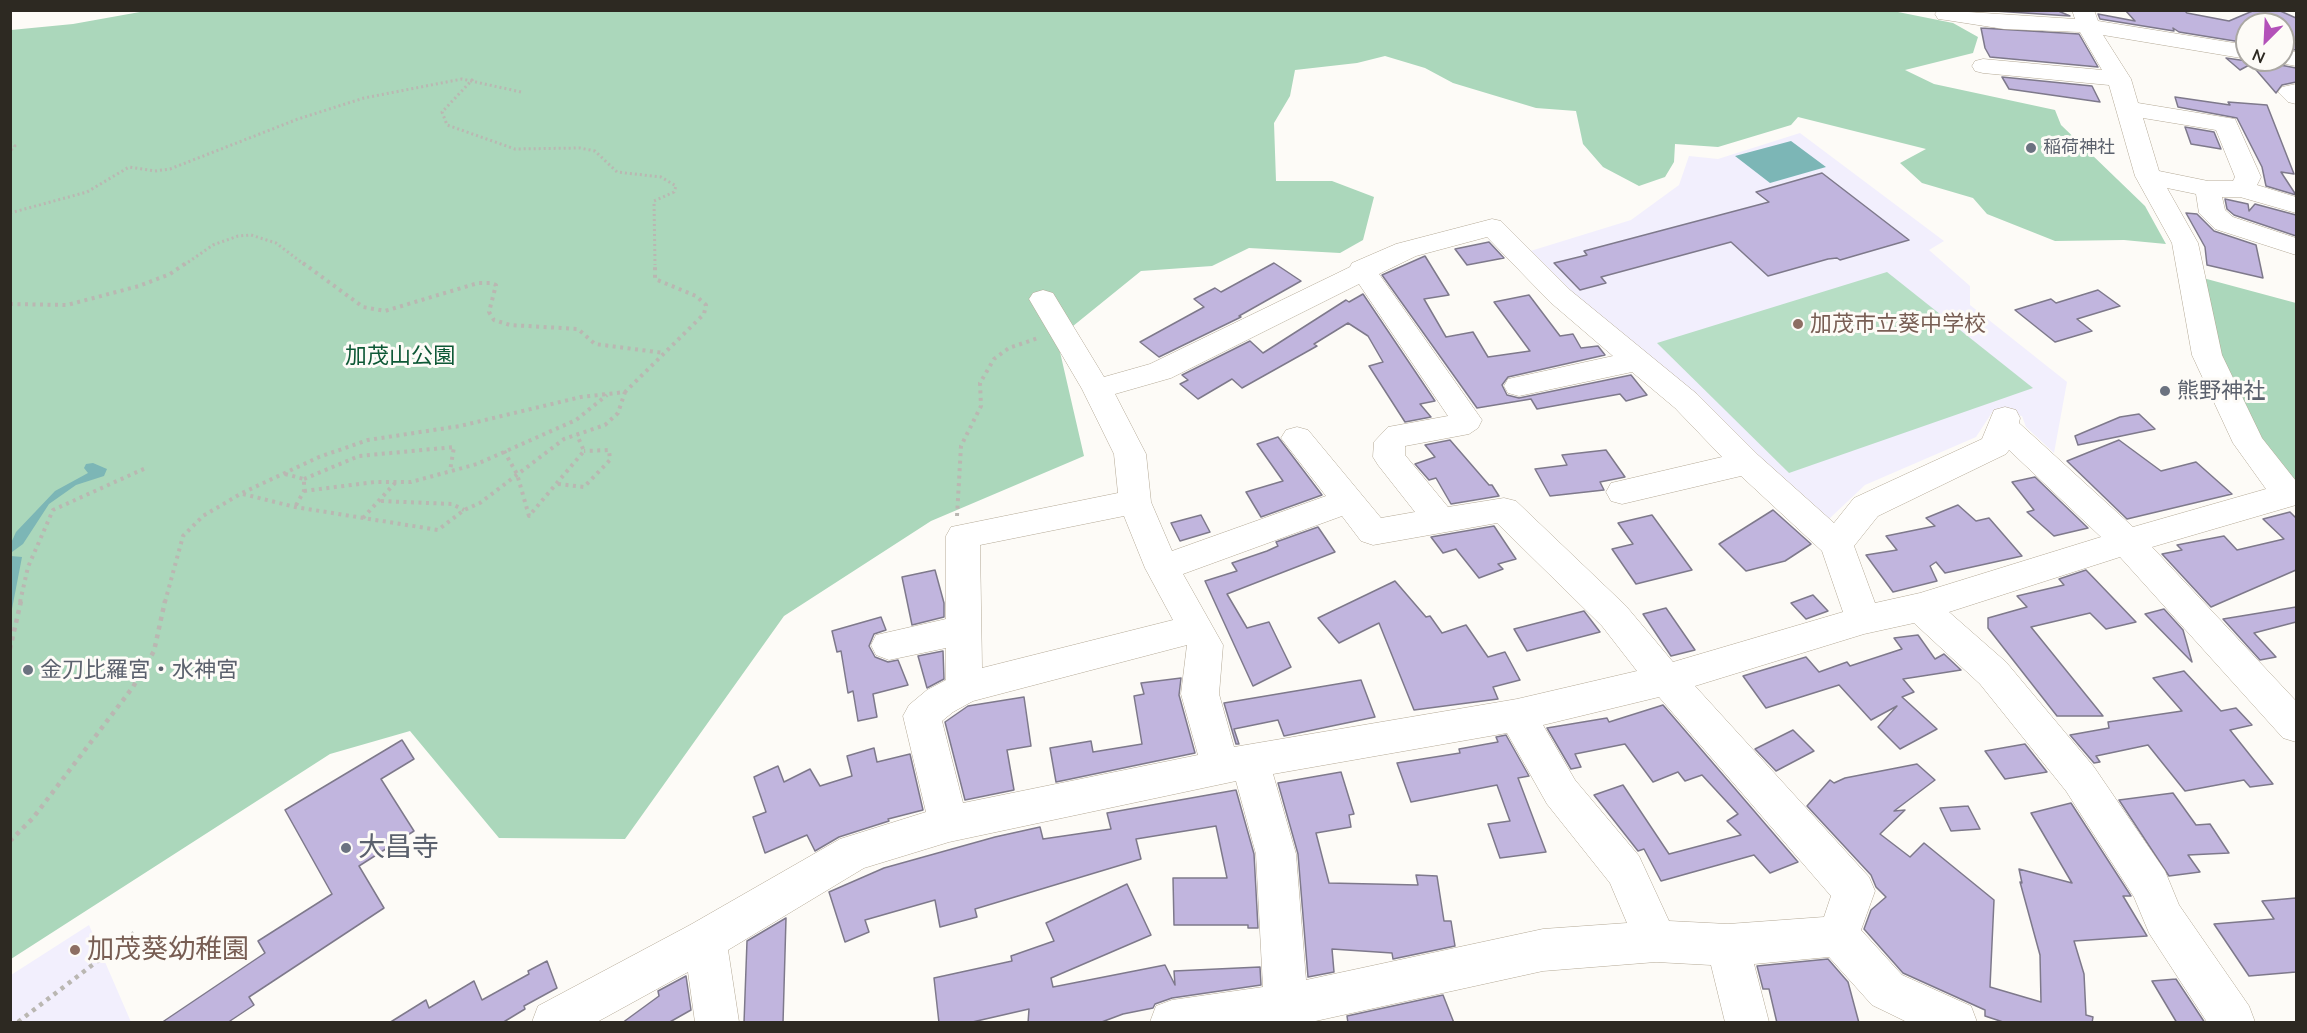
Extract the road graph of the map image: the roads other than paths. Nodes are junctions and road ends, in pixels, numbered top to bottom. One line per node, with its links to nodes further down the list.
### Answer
1 (1946, 14): 2 (street)
2 (2086, 18): 3 (street); 5 (street)
3 (2235, 49)
4 (1983, 66): 5 (street)
5 (2119, 79): 8 (street)
6 (2296, 91): 7 (street)
7 (2296, 97)
8 (2128, 109): 9 (street); 11 (street)
9 (2148, 176): 10 (street); 22 (street)
10 (2208, 189): 11 (street); 13 (street)
11 (2242, 189): 12 (street)
12 (2296, 205)
13 (2296, 247)
14 (1362, 269): 16 (street); 18 (street); 25 (street)
15 (1043, 299): 18 (street)
16 (1636, 362): 17 (street); 20 (street)
17 (1519, 386)
18 (1097, 389): 23 (street)
19 (1297, 438): 24 (street)
20 (1747, 463): 21 (street); 27 (street)
21 (1622, 492)
22 (2292, 494): 26 (street)
23 (1135, 502): 28 (street); 32 (street)
24 (1346, 502): 25 (street); 28 (street)
25 (1440, 520): 34 (street)
26 (2127, 542): 27 (street); 29 (street); 37 (street)
27 (1836, 544): 30 (street)
28 (1162, 568): 31 (street)
29 (1920, 607): 30 (street); 50 (street)
30 (1864, 620): 34 (street)
31 (1197, 628): 35 (street); 38 (street)
32 (965, 629): 33 (street); 35 (street)
33 (889, 645)
34 (1666, 680): 36 (street); 40 (street)
35 (964, 688): 39 (street)
36 (1517, 715): 38 (street); 42 (street)
37 (2296, 726)
38 (1236, 764): 39 (street); 44 (street)
39 (949, 824): 41 (street)
40 (1838, 936): 43 (street); 49 (street)
41 (705, 940): 45 (street); 46 (street)
42 (1656, 941): 43 (street); 44 (street)
43 (1728, 945): 48 (street)
44 (1286, 1015): 47 (street)
45 (554, 1023)
46 (717, 1023)
47 (1172, 1023)
48 (1747, 1023)
49 (1955, 1023)
50 (2234, 1023)

